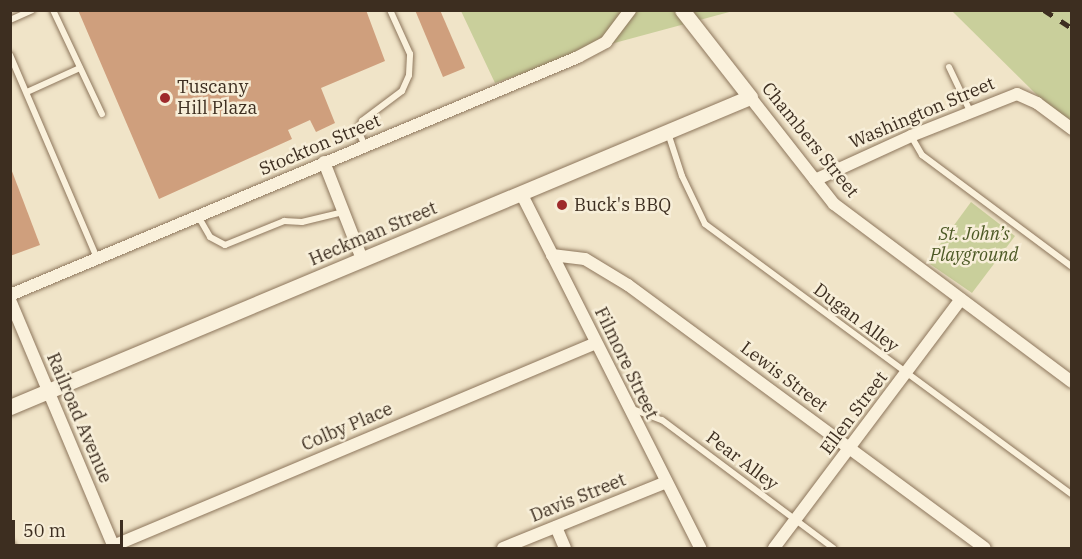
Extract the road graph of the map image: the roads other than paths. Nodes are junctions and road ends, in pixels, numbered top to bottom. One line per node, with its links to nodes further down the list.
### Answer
1 (32, 10): 6 (lane)
2 (53, 10): 9 (lane)
3 (390, 10): 17 (lane)
4 (630, 10): 17 (street, Stockton Street)
5 (682, 10): 11 (street, Chambers Street)
6 (10, 20)
7 (10, 55): 10 (lane)
8 (949, 67): 12 (lane)
9 (80, 68): 10 (lane); 13 (lane)
10 (27, 92): 24 (lane)
11 (750, 97): 15 (street, Heckman Street); 19 (street, Chambers Street)
12 (970, 111): 14 (street, Washington Street); 16 (street, Washington Street)
13 (102, 114)
14 (1071, 129)
15 (667, 130): 20 (street, Heckman Street); 31 (lane, Dugan Alley)
16 (910, 136): 19 (street, Washington Street); 26 (lane)
17 (365, 146): 18 (street, Stockton Street)
18 (324, 162): 21 (street); 22 (street, Stockton Street)
19 (815, 180): 28 (street, Chambers Street)
20 (521, 193): 23 (street, Filmore Street); 25 (street, Heckman Street)
21 (344, 212): 22 (lane); 25 (street)
22 (198, 216): 24 (street, Stockton Street)
23 (552, 255): 30 (street, Filmore Street); 36 (street, Lewis Street)
24 (98, 258): 27 (street, Stockton Street)
25 (362, 259): 33 (street, Heckman Street)
26 (1071, 267)
27 (10, 295)
28 (961, 299): 31 (street, Ellen Street); 32 (street, Chambers Street)
29 (10, 300): 33 (street, Railroad Avenue)
30 (596, 344): 35 (street, Filmore Street); 42 (street, Colby Place)
31 (906, 374): 36 (street, Ellen Street); 38 (lane, Dugan Alley)
32 (1071, 382)
33 (48, 391): 34 (street, Heckman Street); 42 (street, Railroad Avenue)
34 (10, 407)
35 (628, 408): 37 (street, Filmore Street); 39 (lane, Pear Alley)
36 (849, 448): 39 (street, Ellen Street); 49 (street, Lewis Street)
37 (666, 482): 40 (street, Davis Street); 46 (street, Filmore Street)
38 (1071, 495)
39 (796, 520): 47 (street, Ellen Street); 48 (lane, Pear Alley)
40 (556, 527): 44 (street, Davis Street); 45 (street)
41 (10, 543): 43 (lane)
42 (114, 547)
43 (13, 549)
44 (503, 549)
45 (565, 549)
46 (700, 549)
47 (774, 549)
48 (833, 549)
49 (985, 549)

